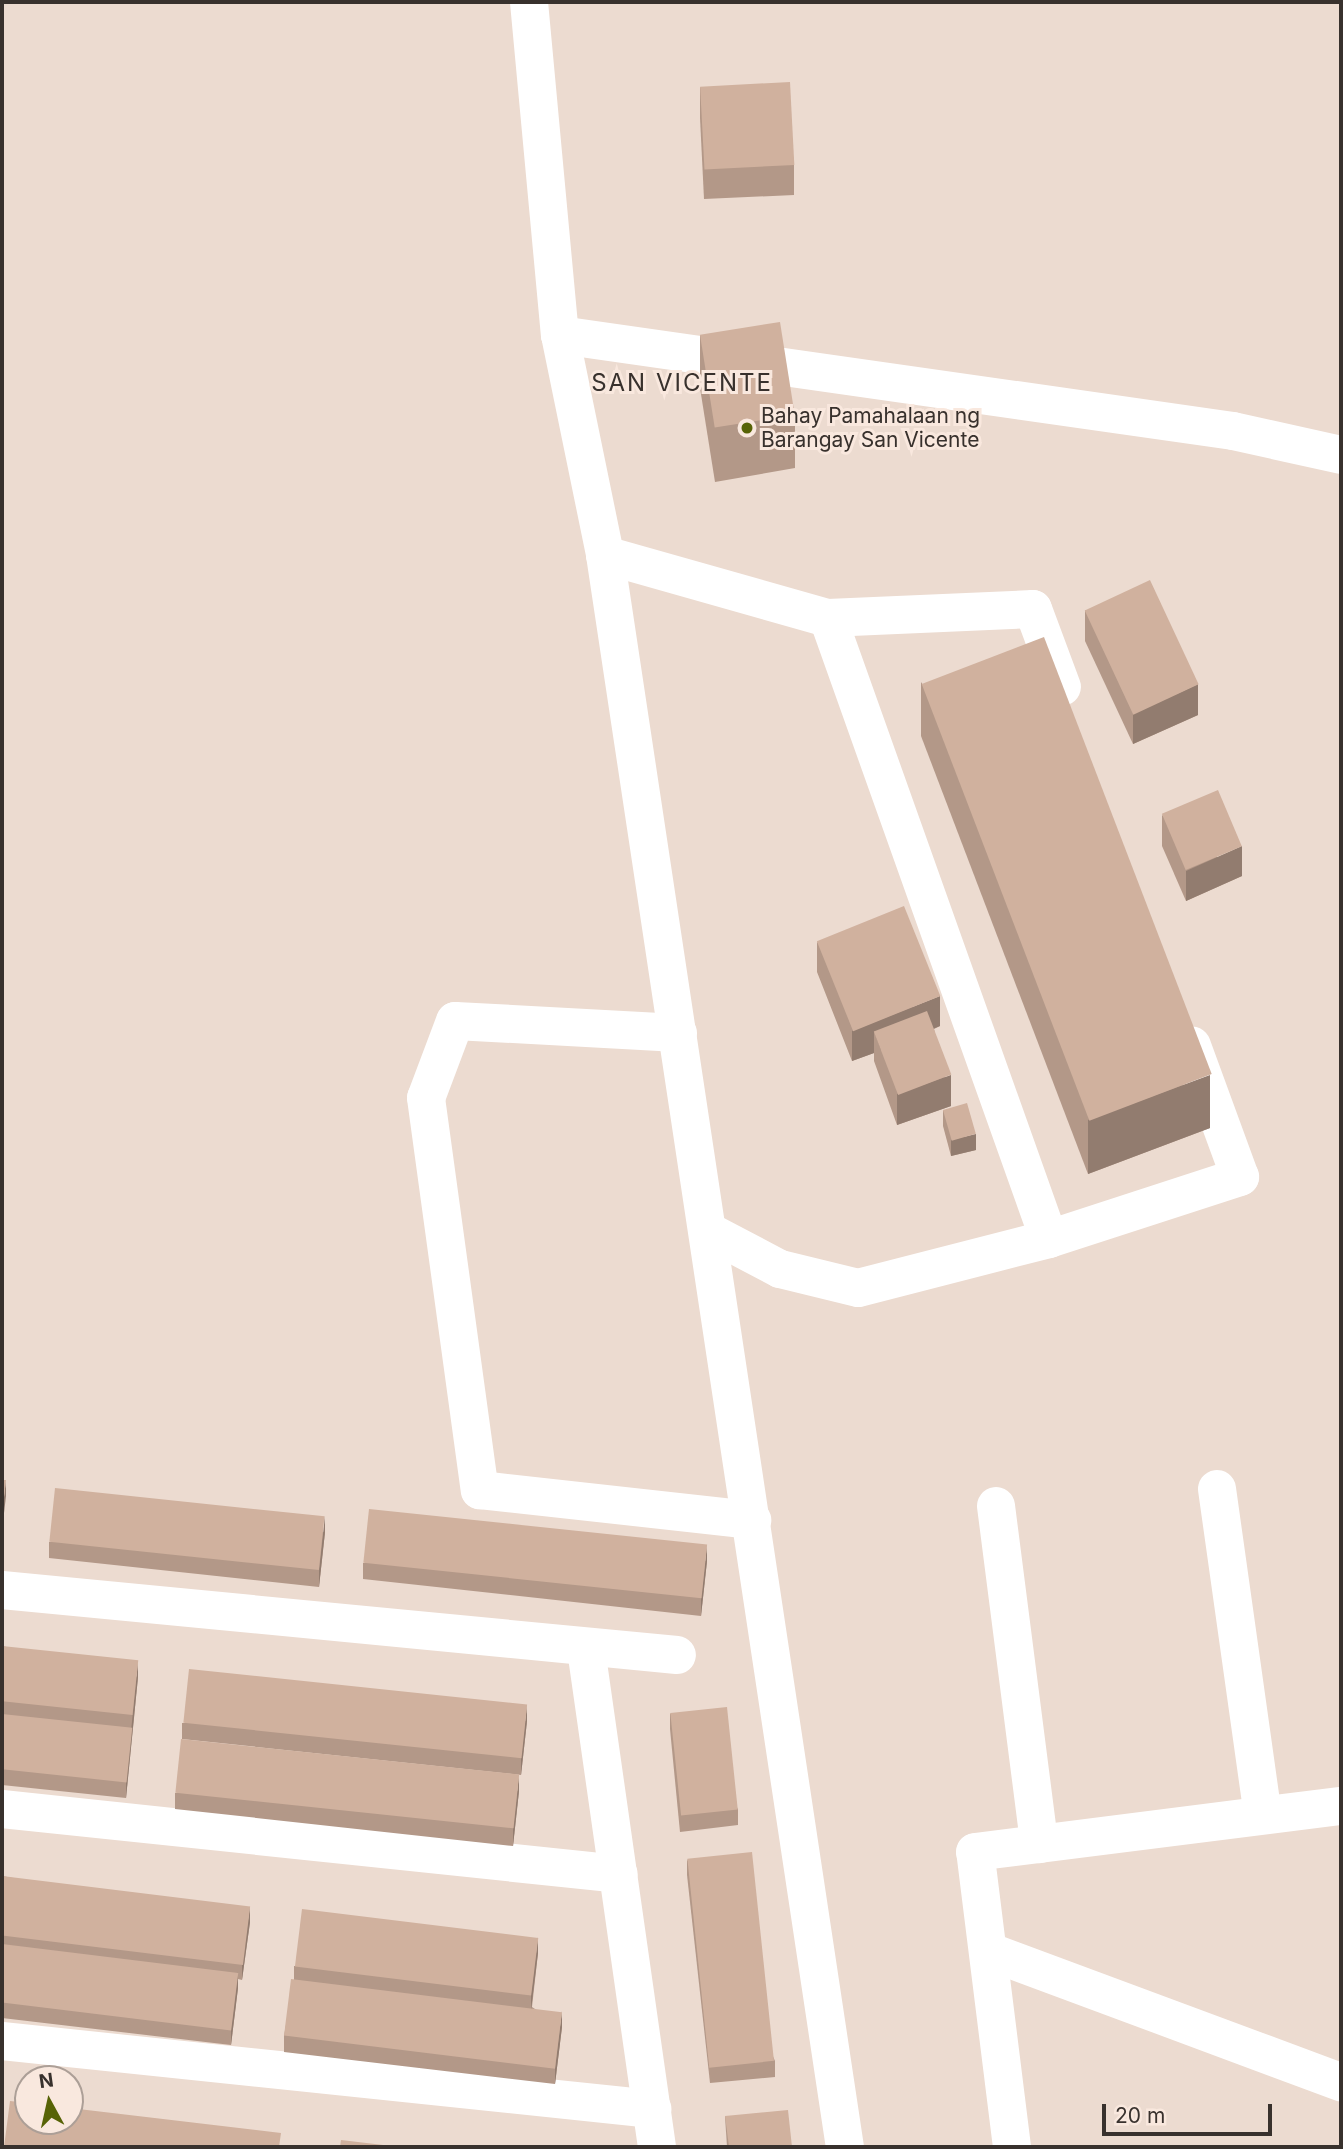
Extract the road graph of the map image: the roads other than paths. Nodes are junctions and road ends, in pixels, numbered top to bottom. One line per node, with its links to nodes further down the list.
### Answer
1 (529, 2): 2 (street)
2 (560, 335): 3 (street); 4 (street)
3 (1341, 455)
4 (606, 555): 5 (street); 8 (street)
5 (828, 618): 6 (street); 10 (street)
6 (1076, 725)
7 (1179, 1009): 10 (street)
8 (678, 1033): 9 (street); 13 (street)
9 (708, 1231): 10 (street); 13 (street)
10 (1049, 1239)
11 (1217, 1489): 19 (street)
12 (996, 1506): 20 (street)
13 (752, 1520): 27 (street)
14 (2, 1590): 15 (street)
15 (586, 1649): 16 (street); 21 (street)
16 (677, 1655)
17 (1341, 1806): 19 (street)
18 (2, 1809): 21 (street)
19 (1263, 1815): 20 (street)
20 (1039, 1844): 22 (street)
21 (619, 1874): 25 (street)
22 (988, 1951): 24 (street); 28 (street)
23 (2, 2041): 25 (street)
24 (1341, 2082)
25 (652, 2109): 26 (street)
26 (657, 2147)
27 (845, 2147)
28 (1012, 2147)

